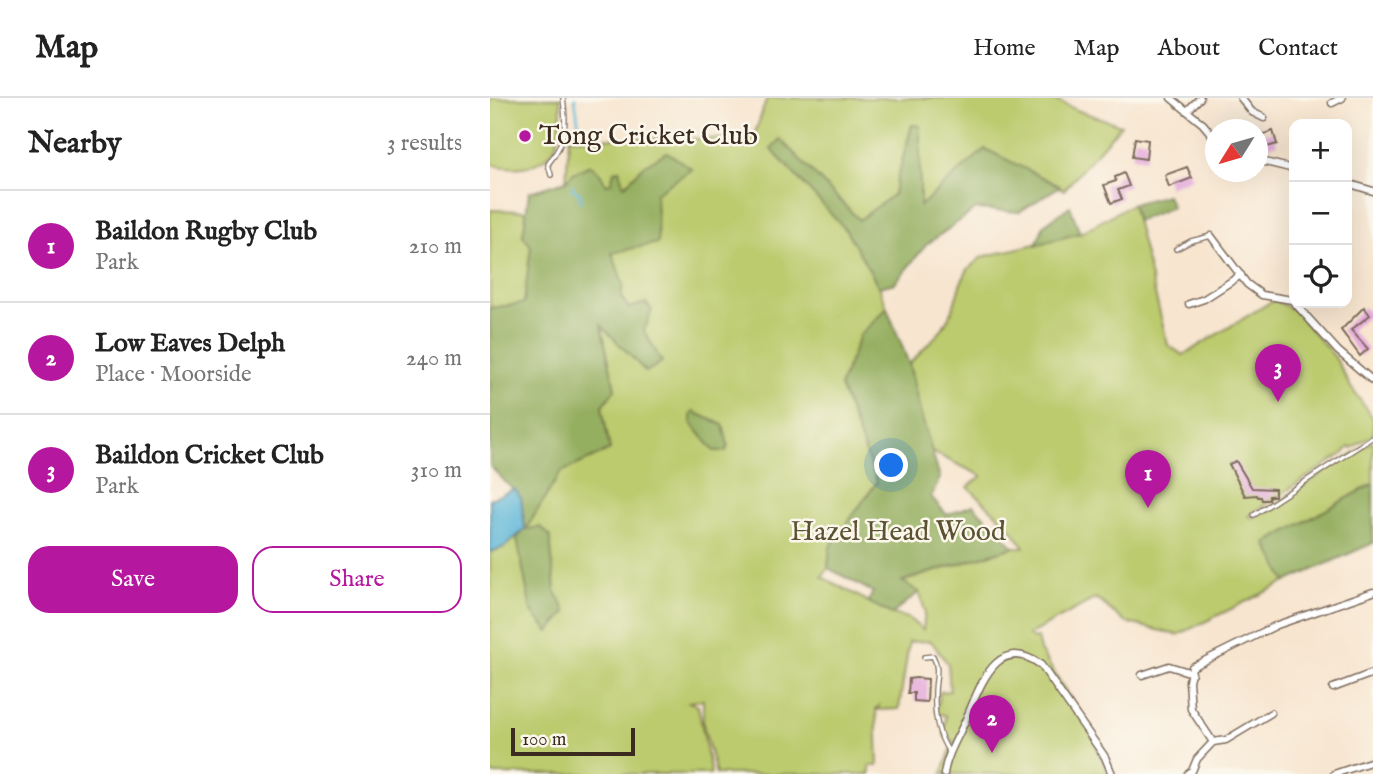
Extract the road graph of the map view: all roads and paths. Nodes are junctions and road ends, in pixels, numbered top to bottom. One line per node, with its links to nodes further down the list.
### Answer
1 (563, 98): 12 (lane)
2 (1171, 98): 7 (street)
3 (1200, 98): 7 (street)
4 (1241, 98): 8 (street)
5 (1342, 98): 6 (street)
6 (1332, 103)
7 (1188, 110): 9 (street)
8 (1264, 118)
9 (1205, 126)
10 (1268, 163): 11 (street)
11 (1289, 168)
12 (551, 175)
13 (1352, 186): 14 (street)
14 (1373, 191)
15 (1211, 236): 16 (lane); 17 (street)
16 (1176, 249)
17 (1241, 275): 18 (street); 19 (street)
18 (1189, 304)
19 (1373, 381)
20 (1373, 436): 21 (lane)
21 (1254, 515)
22 (1373, 592): 24 (street)
23 (924, 657): 30 (lane)
24 (1192, 673): 26 (street); 29 (street)
25 (1373, 674): 27 (street)
26 (1142, 675)
27 (1333, 688)
28 (1271, 713): 29 (street)
29 (1213, 742): 32 (street)
30 (950, 753): 33 (street); 34 (street)
31 (1373, 761): 35 (street)
32 (1191, 773)
33 (944, 774)
34 (1112, 774)
35 (1334, 774)

